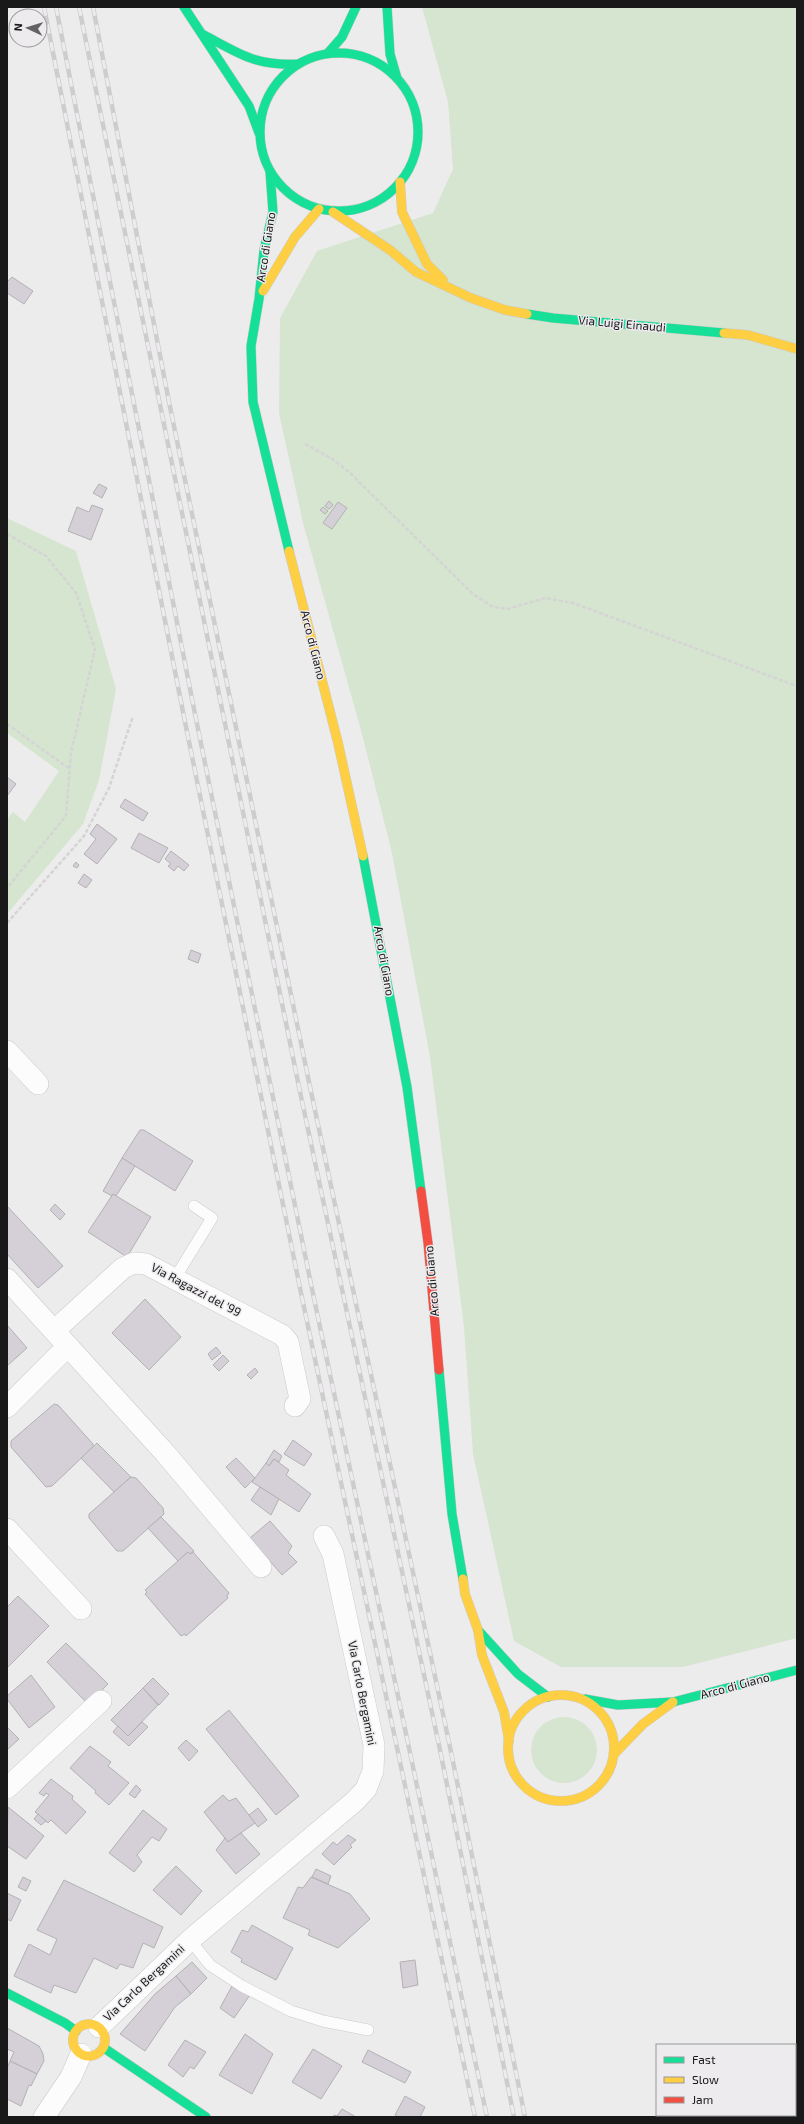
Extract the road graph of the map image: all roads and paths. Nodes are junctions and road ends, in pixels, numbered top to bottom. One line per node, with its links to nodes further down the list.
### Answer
1 (184, 7): 4 (main road)
2 (356, 7): 5 (main road)
3 (387, 7): 7 (main road)
4 (203, 35): 6 (main road); 8 (main road)
5 (328, 54): 6 (main road); 7 (main road)
6 (298, 64): 8 (main road)
7 (397, 78): 10 (main road)
8 (260, 133): 9 (main road)
9 (270, 172): 11 (main road); 14 (main road, Arco di Giano)
10 (400, 182): 12 (main road); 13 (main road, Via Luigi Einaudi)
11 (319, 209): 12 (main road); 14 (main road, Arco di Giano)
12 (333, 212): 13 (main road, Via Luigi Einaudi)
13 (450, 288): 15 (main road, Via Luigi Einaudi)
14 (259, 299): 37 (main road, Arco di Giano)
15 (797, 349)
16 (305, 444): 18 (path)
17 (7, 534): 21 (path)
18 (797, 686)
19 (132, 716): 23 (path)
20 (7, 724): 21 (path)
21 (70, 769): 22 (path)
22 (7, 888)
23 (7, 923)
24 (7, 1051): 25 (street)
25 (38, 1084)
26 (194, 1206): 27 (lane)
27 (175, 1278): 29 (street, Via Ragazzi del '99); 31 (street, Via Ragazzi del '99)
28 (7, 1279): 29 (street)
29 (55, 1330): 30 (street)
30 (68, 1346): 32 (street); 35 (street)
31 (295, 1406)
32 (7, 1407)
33 (7, 1529): 36 (street)
34 (324, 1536): 46 (street, Via Carlo Bergamini)
35 (261, 1567)
36 (81, 1609)
37 (478, 1630): 39 (main road, Arco di Giano); 43 (main road, Arco di Giano)
38 (797, 1670): 42 (main road, Arco di Giano)
39 (548, 1697): 40 (main road); 43 (main road)
40 (580, 1699): 42 (main road, Arco di Giano); 44 (main road)
41 (101, 1701): 45 (street)
42 (673, 1702): 44 (main road, Arco di Giano)
43 (509, 1741): 44 (main road)
44 (614, 1754)
45 (7, 1788)
46 (190, 1940): 48 (street, Via Carlo Bergamini); 49 (lane, Via Carlo Bergamini)
47 (7, 1993): 50 (main road)
48 (99, 2027): 50 (main road); 51 (main road)
49 (368, 2030)
50 (76, 2031): 52 (main road)
51 (104, 2048): 52 (main road); 54 (main road)
52 (81, 2054): 53 (street)
53 (44, 2117)
54 (206, 2117)

